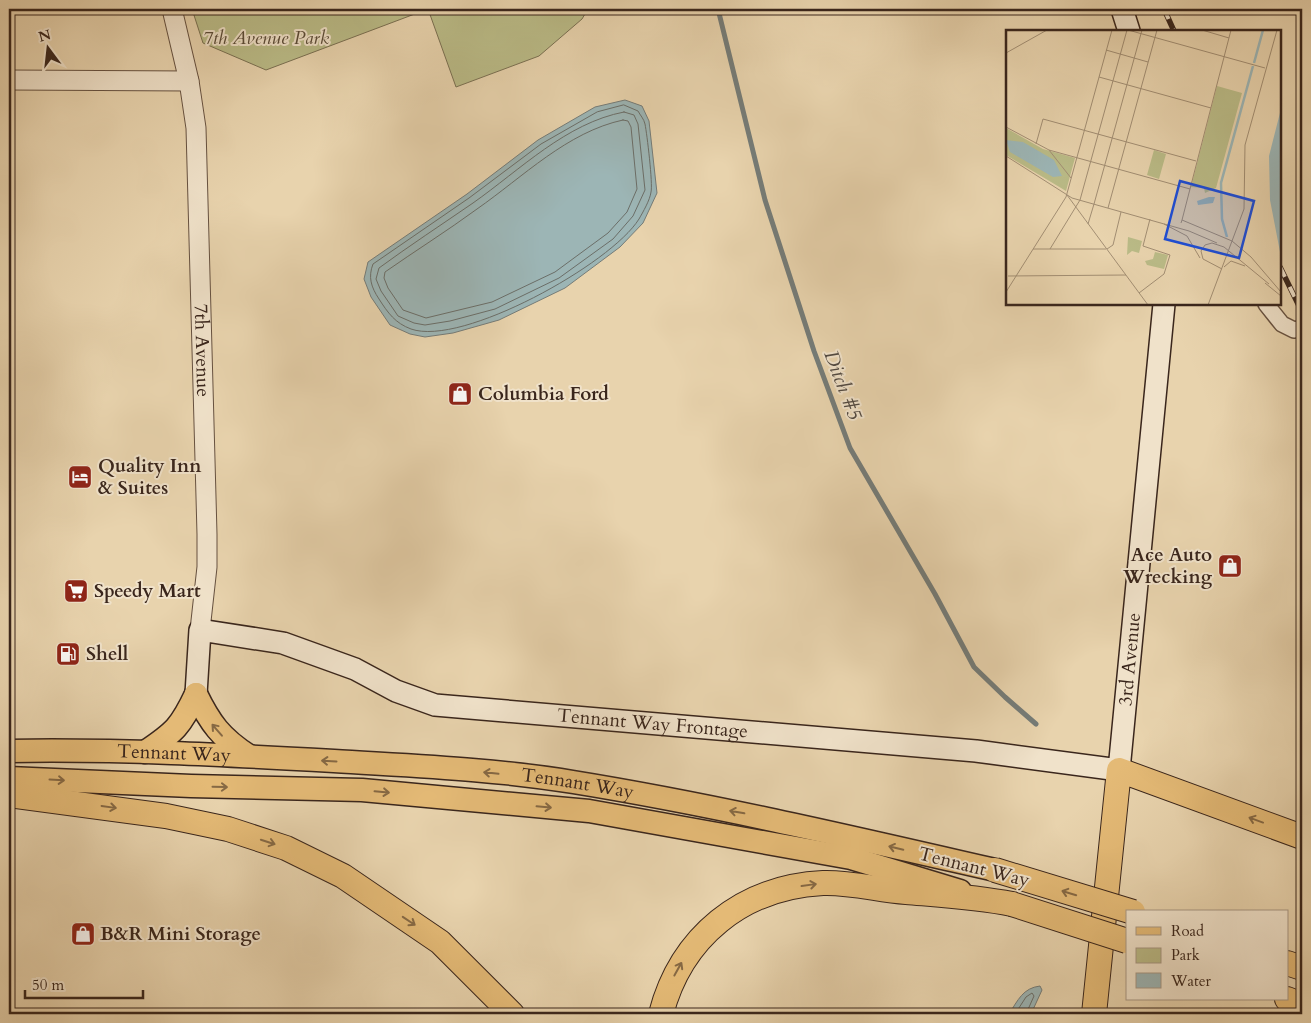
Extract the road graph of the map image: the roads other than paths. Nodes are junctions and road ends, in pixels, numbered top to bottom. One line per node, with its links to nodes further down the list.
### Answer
1 (172, 9): 5 (street, 7th Avenue)
2 (1122, 9): 3 (main road)
3 (1129, 30)
4 (9, 80): 5 (street)
5 (189, 81): 9 (street, 7th Avenue)
6 (1164, 305): 14 (main road, 3rd Avenue)
7 (1267, 305): 8 (street)
8 (1302, 328)
9 (200, 630): 10 (main road, 7th Avenue); 14 (main road, Tennant Way Frontage)
10 (196, 694): 12 (main road); 13 (main road, one-way to 10)
11 (9, 751): 12 (main road, Tennant Way)
12 (145, 752): 13 (main road, Tennant Way)
13 (250, 756): 18 (main road, Tennant Way, one-way to 13)
14 (1119, 770): 17 (highway, one-way to 14); 28 (highway, 3rd Avenue)
15 (9, 778): 19 (main road, Tennant Way, one-way to 19)
16 (9, 795): 26 (highway, one-way to 26)
17 (1302, 837)
18 (995, 870): 20 (highway, Tennant Way, one-way to 18, bridge)
19 (981, 897): 21 (highway, Tennant Way, bridge); 27 (highway, one-way to 19)
20 (1126, 910)
21 (1126, 941)
22 (1288, 962): 23 (highway)
23 (1302, 968)
24 (1288, 999): 25 (highway)
25 (1302, 1005)
26 (512, 1014)
27 (661, 1014)
28 (1094, 1014)

